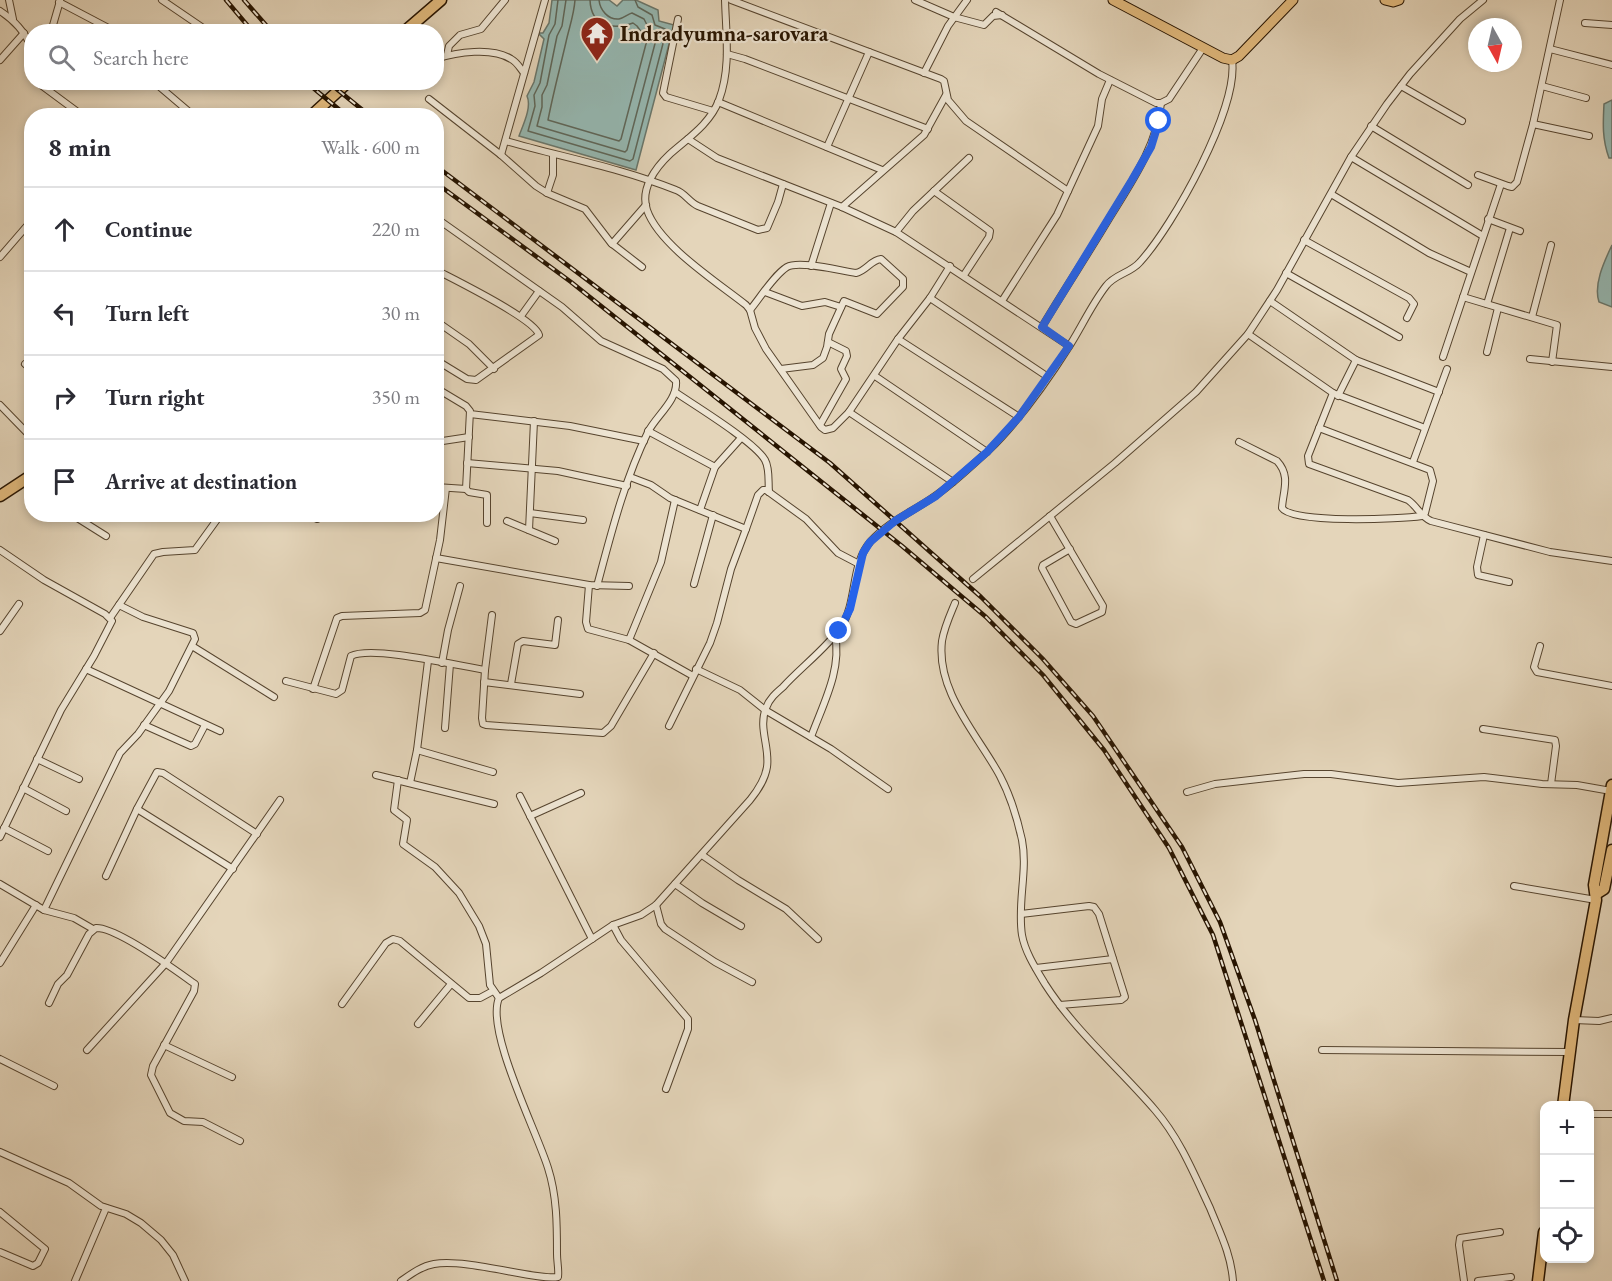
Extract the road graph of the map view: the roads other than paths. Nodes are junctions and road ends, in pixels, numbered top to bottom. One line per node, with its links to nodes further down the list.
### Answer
1 (9, 0): 20 (street)
2 (162, 0): 24 (street)
3 (441, 0): 25 (highway)
4 (505, 0): 32 (street)
5 (544, 0): 37 (street)
6 (725, 0): 31 (street)
7 (731, 0): 30 (street)
8 (915, 0): 18 (street)
9 (967, 0): 18 (street)
10 (1113, 0): 28 (main road)
11 (1293, 0): 35 (main road)
12 (1385, 0): 13 (main road)
13 (1399, 0)
14 (1483, 0): 40 (street)
15 (1560, 0): 29 (street)
16 (60, 1): 22 (street); 23 (street)
17 (0, 11): 20 (street)
18 (954, 17): 38 (street); 39 (street)
19 (678, 19): 56 (street)
20 (13, 20): 27 (street)
21 (1585, 23): 26 (street)
22 (53, 24)
23 (102, 24)
24 (197, 24)
25 (413, 24)
26 (1612, 25)
27 (24, 33): 34 (street)
28 (1203, 48): 35 (main road); 50 (street)
29 (1550, 49): 36 (street); 41 (street)
30 (869, 52): 38 (street); 48 (street)
31 (727, 54): 48 (street); 49 (street)
32 (447, 55): 33 (street); 37 (street)
33 (444, 56)
34 (0, 60)
35 (1232, 60): 119 (street)
36 (1612, 65)
37 (524, 73): 63 (street)
38 (924, 73): 45 (street)
39 (1110, 80): 50 (street); 75 (street)
40 (1401, 86): 57 (street); 59 (street)
41 (1542, 86): 46 (street); 58 (street)
42 (48, 90): 51 (street)
43 (163, 90): 52 (street)
44 (340, 90): 53 (highway)
45 (945, 95): 60 (street); 75 (street)
46 (1586, 98)
47 (429, 99): 54 (street)
48 (849, 100): 60 (street); 64 (street)
49 (718, 102): 56 (street); 64 (street)
50 (1161, 104): 114 (street)
51 (72, 108)
52 (185, 108)
53 (321, 108)
54 (441, 108)
55 (444, 111): 66 (street)
56 (713, 111): 62 (street)
57 (1462, 121)
58 (1533, 124): 61 (street); 74 (street)
59 (1371, 126): 67 (street); 73 (street)
60 (928, 129): 69 (street)
61 (1588, 136)
62 (688, 139): 71 (street); 72 (street)
63 (506, 141): 65 (street); 66 (street)
64 (828, 147): 69 (street)
65 (553, 154): 71 (street); 77 (street)
66 (501, 155): 77 (street)
67 (1351, 157): 78 (street); 88 (street)
68 (969, 158): 76 (street)
69 (882, 170): 81 (street)
70 (1478, 175): 74 (street)
71 (649, 180): 72 (street); 80 (street)
72 (783, 184): 79 (street)
73 (1468, 184)
74 (1501, 184): 82 (street)
75 (1068, 190): 104 (street)
76 (934, 191): 87 (street); 99 (street)
77 (547, 193): 90 (street)
78 (1331, 194): 89 (street); 97 (street)
79 (831, 203): 81 (street); 93 (street)
80 (646, 206): 90 (street); 109 (street)
81 (842, 207): 87 (street)
82 (1488, 219): 84 (street); 88 (street)
83 (444, 224): 100 (street)
84 (1510, 228): 86 (street); 106 (street)
85 (24, 229): 92 (street)
86 (1520, 231)
87 (896, 232): 94 (street)
88 (1483, 236): 97 (street)
89 (1304, 240): 96 (street); 112 (street)
90 (612, 244): 95 (street)
91 (1551, 245): 111 (street)
92 (0, 256)
93 (811, 266): 101 (street); 107 (street)
94 (950, 266): 99 (street); 103 (street)
95 (642, 267)
96 (1286, 273): 105 (street); 116 (street)
97 (1471, 273): 102 (street)
98 (444, 274): 110 (street)
99 (964, 275): 104 (street)
100 (539, 291): 110 (street); 132 (street)
101 (765, 292): 107 (street); 109 (street)
102 (1463, 297): 106 (street); 121 (street)
103 (930, 298): 117 (street); 131 (street)
104 (1002, 301): 114 (street)
105 (1270, 301): 115 (street); 123 (street)
106 (1487, 304): 108 (street)
107 (841, 307): 118 (street)
108 (1498, 308): 111 (street); 120 (street)
109 (750, 310): 128 (street)
110 (520, 316): 127 (street)
111 (1532, 317): 124 (street)
112 (1407, 318)
113 (444, 326): 127 (street)
114 (1042, 327): 119 (street)
115 (1248, 334): 135 (street); 169 (street)
116 (1399, 338)
117 (898, 339): 130 (street); 139 (street)
118 (828, 342): 128 (street); 141 (street)
119 (1069, 346): 131 (street)
120 (1487, 352)
121 (1443, 357)
122 (1530, 359): 124 (street)
123 (1356, 360): 133 (street); 135 (street)
124 (1552, 362): 126 (street)
125 (444, 364): 127 (street)
126 (1612, 367)
127 (494, 369)
128 (781, 369): 141 (street)
129 (1447, 369): 133 (street)
130 (874, 376): 137 (street); 151 (street)
131 (1048, 377): 139 (street)
132 (675, 392): 145 (street); 147 (street)
133 (1439, 392): 143 (street)
134 (444, 393): 138 (street)
135 (1336, 395): 142 (street); 143 (street)
136 (0, 405): 144 (street)
137 (849, 412): 141 (street); 157 (street)
138 (470, 414): 140 (street); 146 (street)
139 (1019, 417): 151 (street)
140 (534, 421): 149 (street); 155 (street)
141 (820, 425)
142 (1319, 428): 152 (street); 170 (street)
143 (1425, 428): 152 (street)
144 (24, 430)
145 (648, 431): 149 (street); 154 (street)
146 (469, 437): 148 (street); 153 (street)
147 (741, 438): 154 (street); 162 (street)
148 (444, 441)
149 (644, 441): 156 (street)
150 (1239, 442): 170 (street)
151 (987, 452): 157 (street)
152 (1413, 462): 170 (street)
153 (467, 463): 155 (street); 161 (street)
154 (715, 467): 166 (street)
155 (532, 469): 159 (street); 167 (street)
156 (630, 477): 159 (street); 164 (street)
157 (953, 482): 186 (street)
158 (24, 483): 163 (highway)
159 (627, 486): 190 (street)
160 (446, 488): 161 (street); 165 (street)
161 (466, 489): 176 (street)
162 (769, 492): 177 (street); 186 (street)
163 (0, 496)
164 (675, 500): 166 (street); 201 (street)
165 (444, 502)
166 (700, 510): 168 (street)
167 (530, 513): 171 (street); 178 (street)
168 (713, 515): 177 (street); 189 (street)
169 (1050, 516): 182 (street); 187 (street)
170 (1422, 516): 179 (street)
171 (584, 520)
172 (507, 521): 178 (street)
173 (84, 522): 180 (street)
174 (215, 522): 195 (street)
175 (441, 522): 184 (street)
176 (487, 523)
177 (747, 528): 208 (street)
178 (529, 530): 181 (street)
179 (1484, 535): 185 (street); 188 (street)
180 (106, 536)
181 (555, 541)
182 (1070, 549): 182 (street)
183 (0, 550): 197 (street)
184 (436, 558): 190 (street); 215 (street)
185 (1612, 561)
186 (859, 564): 200 (street)
187 (973, 579)
188 (1509, 582)
189 (694, 584)
190 (593, 585): 192 (street); 201 (street)
191 (460, 586): 206 (street)
192 (629, 586)
193 (955, 603): 262 (street)
194 (19, 604): 199 (street)
195 (119, 605): 197 (street); 202 (street)
196 (492, 615): 209 (street)
197 (110, 618): 207 (street)
198 (558, 620): 213 (street)
199 (0, 631)
200 (835, 635): 219 (street); 226 (street)
201 (629, 640): 204 (street)
202 (192, 646): 217 (street); 218 (street)
203 (1540, 646): 214 (street)
204 (654, 653): 210 (street); 212 (street)
205 (428, 660): 206 (street); 215 (street); 227 (street)
206 (446, 663): 209 (street); 223 (street)
207 (86, 669): 218 (street); 228 (street)
208 (696, 669): 210 (street); 219 (street)
209 (485, 670): 212 (street)
210 (693, 676): 222 (street)
211 (286, 681): 215 (street)
212 (484, 682): 213 (street)
213 (511, 684): 216 (street)
214 (1612, 686)
215 (312, 688)
216 (580, 693)
217 (274, 697)
218 (160, 705): 220 (street); 221 (street)
219 (765, 710): 226 (street); 251 (street)
220 (205, 724): 221 (street); 225 (street)
221 (144, 725): 261 (street)
222 (669, 726)
223 (445, 728)
224 (1483, 729): 234 (street)
225 (220, 731)
226 (811, 737): 237 (street)
227 (417, 750): 229 (street); 233 (street)
228 (37, 759): 231 (street); 235 (street)
229 (493, 772)
230 (376, 775): 232 (street)
231 (79, 779)
232 (398, 780): 233 (street); 274 (street)
233 (410, 783): 242 (street)
234 (1551, 784): 236 (street); 238 (street)
235 (23, 788): 244 (street); 246 (street)
236 (1611, 788): 258 (highway)
237 (888, 789)
238 (1187, 792)
239 (581, 793): 245 (street)
240 (520, 796): 245 (street)
241 (280, 800): 247 (street)
242 (494, 804)
243 (137, 809): 247 (street); 252 (street); 253 (street)
244 (66, 811)
245 (530, 816): 266 (street)
246 (4, 823): 248 (street); 250 (street)
247 (257, 834): 252 (street)
248 (0, 837)
249 (1612, 850): 254 (highway)
250 (48, 851)
251 (702, 855): 256 (street); 267 (street)
252 (232, 869): 270 (street)
253 (106, 876)
254 (1609, 881): 258 (highway)
255 (0, 884): 259 (street)
256 (675, 884): 260 (street); 264 (street)
257 (1514, 886): 258 (street)
258 (1596, 897): 280 (highway)
259 (36, 905): 261 (street); 269 (street)
260 (656, 905): 263 (street); 272 (street)
261 (44, 910): 265 (street)
262 (1021, 914): 268 (street); 271 (street)
263 (613, 925): 266 (street); 289 (street)
264 (741, 926)
265 (93, 929): 270 (street); 276 (street)
266 (592, 939): 275 (street)
267 (818, 939)
268 (1113, 958): 271 (street); 278 (street)
269 (0, 963)
270 (165, 963): 282 (street); 283 (street)
271 (1036, 968): 278 (street)
272 (752, 982)
273 (451, 984): 274 (street); 277 (street); 281 (street)
274 (493, 991): 275 (street)
275 (499, 998): 301 (street)
276 (49, 1003)
277 (342, 1004)
278 (1060, 1005): 305 (street)
279 (1612, 1018): 280 (street)
280 (1574, 1020): 285 (highway)
281 (418, 1024)
282 (164, 1045): 287 (street); 293 (street)
283 (87, 1050)
284 (1322, 1050): 285 (street)
285 (1570, 1052): 290 (highway)
286 (0, 1059): 288 (street)
287 (232, 1077)
288 (54, 1086)
289 (666, 1089)
290 (1564, 1101)
291 (1594, 1114): 292 (street)
292 (1612, 1114)
293 (240, 1141)
294 (0, 1152): 295 (street)
295 (106, 1208): 302 (street); 303 (street)
296 (0, 1212): 298 (street)
297 (1500, 1232): 306 (street)
298 (0, 1252)
299 (1541, 1263): 308 (highway)
300 (1510, 1277): 307 (street)
301 (559, 1279): 304 (street)
302 (75, 1281)
303 (185, 1281)
304 (401, 1281)
305 (1233, 1281)
306 (1464, 1281)
307 (1478, 1281)
308 (1538, 1281)

